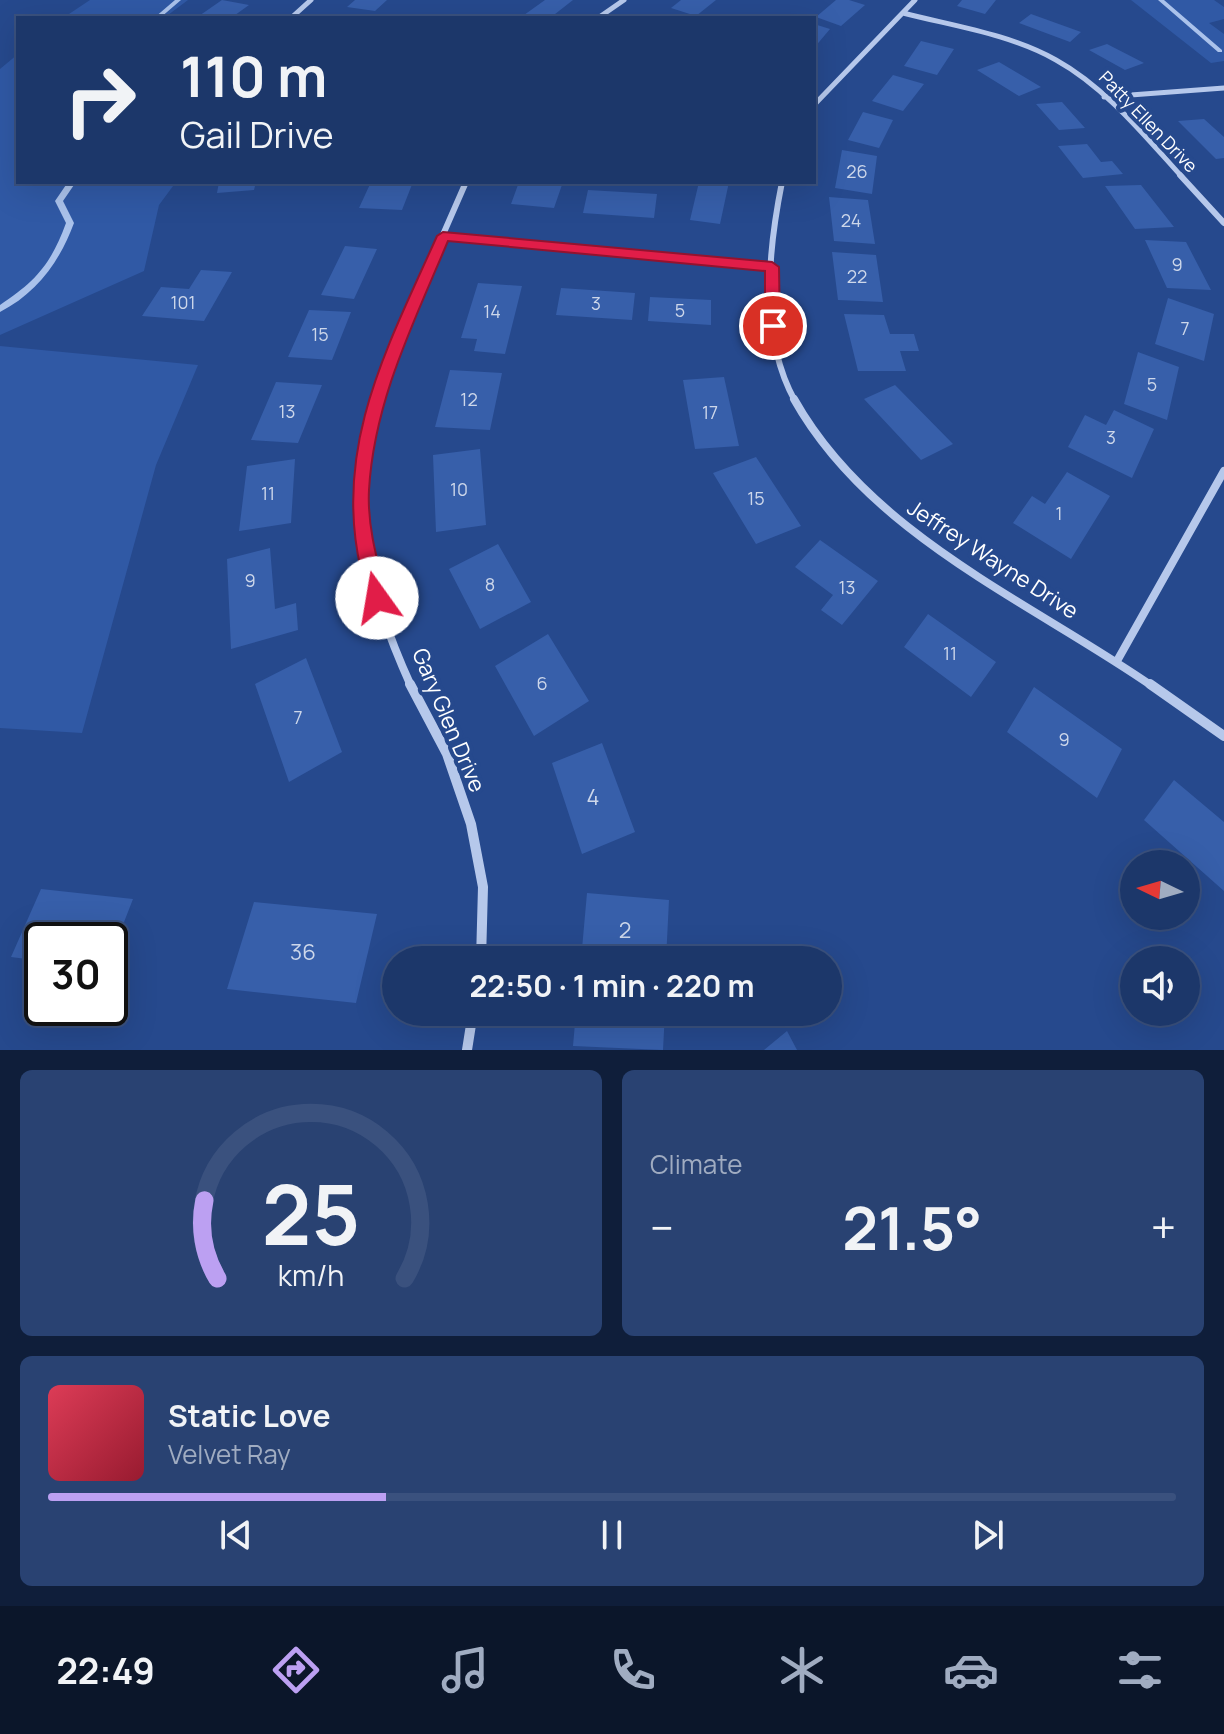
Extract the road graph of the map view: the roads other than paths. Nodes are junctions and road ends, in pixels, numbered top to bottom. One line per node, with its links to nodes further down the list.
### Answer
1 (311, 0): 5 (street)
2 (624, 0): 6 (street)
3 (915, 0): 4 (street)
4 (903, 13): 8 (street, Patty Ellen Drive); 9 (street)
5 (293, 16)
6 (601, 16)
7 (1224, 88): 8 (street)
8 (1104, 97): 12 (street, Patty Ellen Drive)
9 (816, 103)
10 (465, 184): 13 (street, Gary Glen Drive)
11 (782, 184): 14 (street, Jeffrey Wayne Drive)
12 (1224, 223)
13 (443, 236): 14 (street); 18 (street, Gary Glen Drive)
14 (772, 267): 16 (street, Jeffrey Wayne Drive)
15 (1224, 471): 16 (street)
16 (1117, 661): 17 (street, Jeffrey Wayne Drive)
17 (1224, 736)
18 (481, 946)
19 (471, 1026): 20 (street)
20 (467, 1050)

